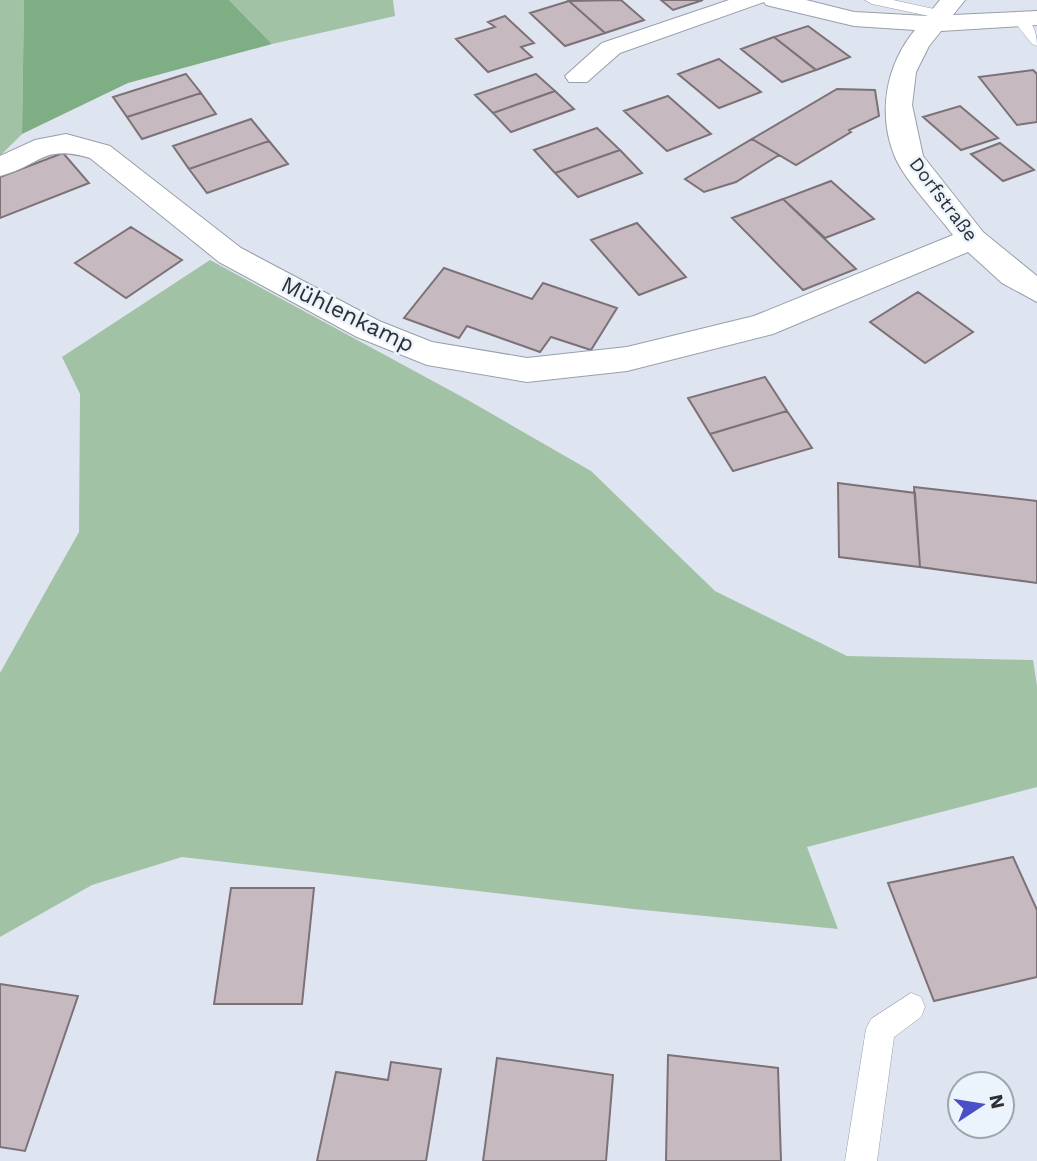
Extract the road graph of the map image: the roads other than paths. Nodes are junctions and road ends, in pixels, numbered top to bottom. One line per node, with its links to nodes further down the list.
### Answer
1 (752, 0): 7 (street)
2 (775, 0): 4 (street)
3 (872, 0): 4 (lane)
4 (944, 13): 5 (street); 9 (street, Dorfstraße)
5 (1028, 19): 6 (lane)
6 (1037, 41)
7 (578, 76)
8 (0, 167): 9 (street, Mühlenkamp)
9 (971, 239): 10 (street, Dorfstraße)
10 (1037, 291)
11 (911, 1007): 12 (lane)
12 (861, 1161)

